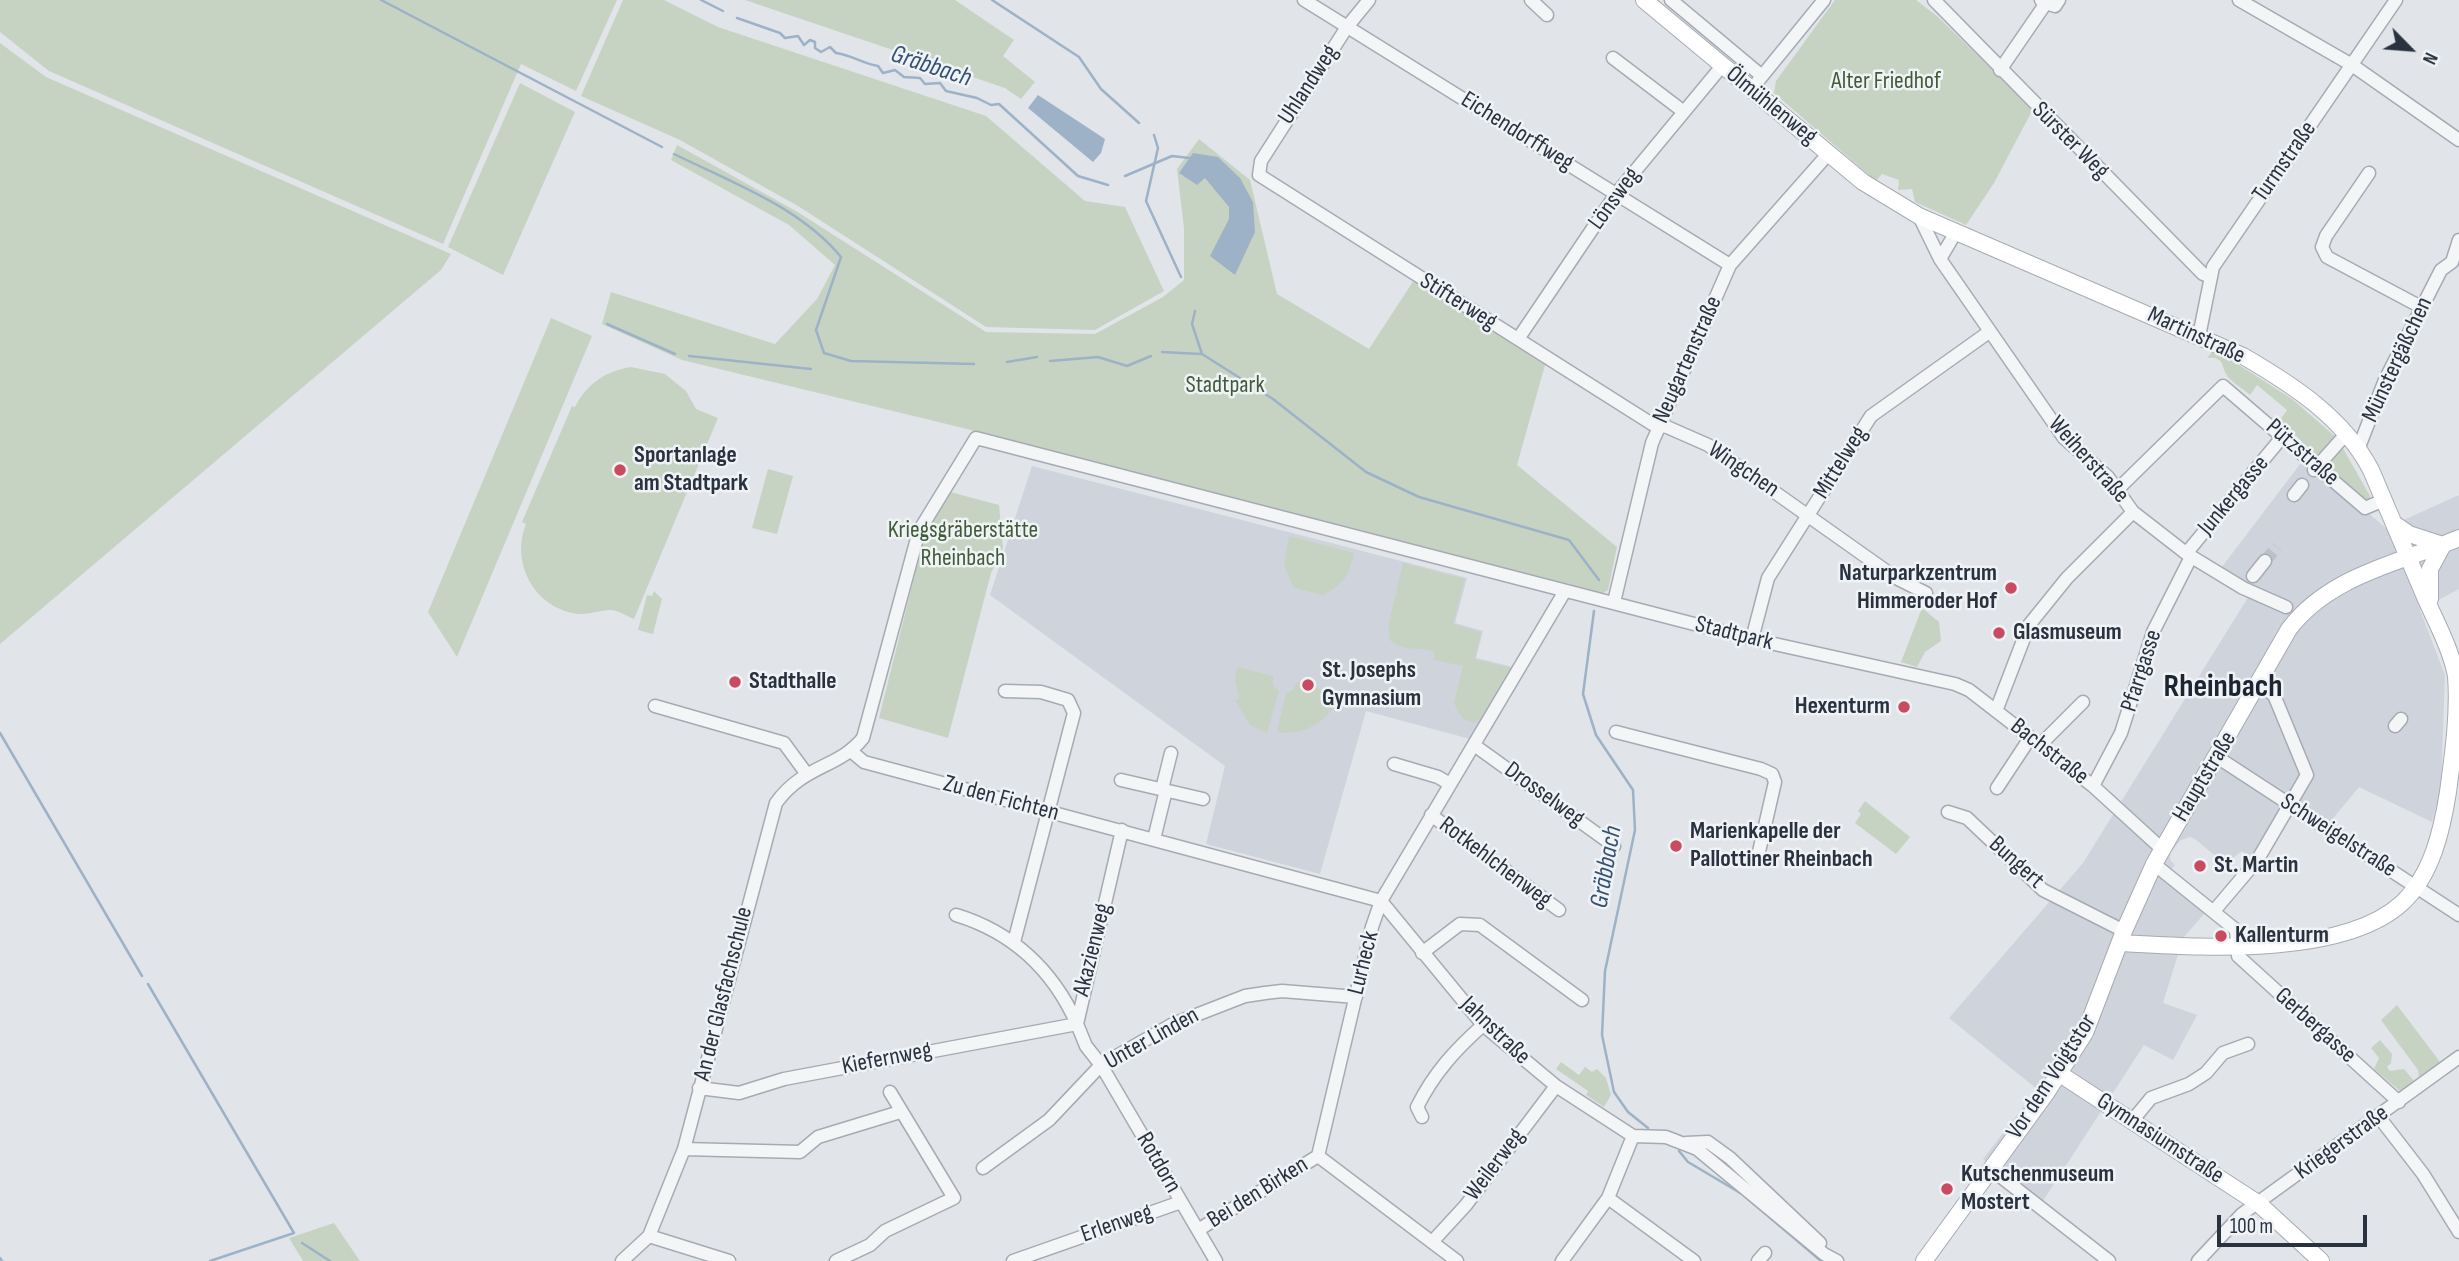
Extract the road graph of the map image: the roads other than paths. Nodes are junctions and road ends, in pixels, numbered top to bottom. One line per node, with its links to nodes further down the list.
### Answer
1 (1304, 0): 12 (street, Eichendorffweg)
2 (1369, 0): 12 (street, Uhlandweg)
3 (1531, 0): 11 (street)
4 (1644, 0): 15 (main road, Ölmühlenweg)
5 (1671, 0): 17 (street, Ölmühlenweg)
6 (1824, 0): 17 (street)
7 (1934, 0): 16 (street, Sürster Weg)
8 (2396, 0): 14 (street, Turmstraße)
9 (2049, 1): 16 (street)
10 (2247, 2): 14 (street)
11 (1547, 15)
12 (1347, 27): 23 (street, Uhlandweg); 24 (street, Eichendorffweg)
13 (1613, 58): 19 (street)
14 (2352, 65): 20 (street); 32 (street, Turmstraße)
15 (1722, 66): 18 (main road, Ölmühlenweg); 19 (street, Lönsweg)
16 (2000, 70): 32 (street, Sürster Weg)
17 (1762, 76): 18 (street)
18 (1751, 89): 21 (main road, Ölmühlenweg)
19 (1684, 112): 24 (street, Lönsweg)
20 (2459, 140)
21 (1829, 153): 25 (main road, Ölmühlenweg); 30 (street, Neugartenstraße)
22 (2369, 173): 33 (street)
23 (1259, 176): 36 (street, Stifterweg)
24 (1616, 194): 30 (street, Eichendorffweg); 36 (street, Lönsweg)
25 (1902, 207): 26 (main road, Martinstraße)
26 (1919, 216): 27 (main road, Martinstraße); 29 (street, Weiherstraße)
27 (1956, 232): 29 (street); 35 (main road, Martinstraße)
28 (2459, 240): 31 (street, Münstergäßchen)
29 (1940, 259): 34 (street, Weiherstraße)
30 (1730, 265): 37 (street, Neugartenstraße)
31 (2456, 266): 33 (street, Münstergäßchen)
32 (2211, 277): 35 (street, Turmstraße)
33 (2421, 307): 40 (street, Münstergäßchen)
34 (1989, 332): 42 (street, Weiherstraße); 45 (street, Mittelweg)
35 (2199, 336): 38 (main road, Martinstraße)
36 (1518, 340): 37 (street, Stifterweg)
37 (1659, 425): 45 (street, Wingchen); 55 (street, Neugartenstraße)
38 (2347, 433): 40 (main road, Martinstraße); 41 (street)
39 (2283, 436): 41 (street, Pützstraße); 42 (street, Pützstraße); 48 (street, Junkergasse)
40 (2359, 447): 43 (main road, Martinstraße)
41 (2316, 468): 43 (street, Pützstraße)
42 (2116, 491): 44 (street, Weiherstraße)
43 (2384, 500): 46 (main road, Martinstraße)
44 (2137, 514): 48 (street, Weiherstraße); 64 (street)
45 (1808, 515): 54 (street, Wingchen); 58 (street, Mittelweg)
46 (2395, 523): 47 (main road); 49 (main road, Martinstraße); 51 (main road)
47 (2454, 541): 49 (main road, Hauptstraße); 57 (main road)
48 (2191, 557): 52 (street, Weiherstraße); 76 (street, Pfarrgasse)
49 (2409, 557): 51 (main road, Hauptstraße); 57 (main road, Martinstraße)
50 (2265, 561): 52 (street)
51 (2387, 564): 60 (main road, Hauptstraße)
52 (2247, 583): 56 (street, Weiherstraße)
53 (1565, 591): 55 (street, Stadtpark); 67 (street, Lurheck); 69 (street, Stadtpark)
54 (1926, 593)
55 (1614, 602): 58 (street, Stadtpark)
56 (2286, 607)
57 (2431, 609): 90 (main road, Martinstraße)
58 (1752, 639): 59 (street, Stadtpark)
59 (1924, 677): 64 (street, Bachstraße)
60 (2256, 683): 71 (main road, Hauptstraße); 80 (street)
61 (1004, 691): 81 (street)
62 (2083, 702): 68 (street)
63 (655, 706): 73 (street)
64 (1996, 710): 66 (street, Bachstraße)
65 (1616, 732): 88 (street)
66 (2031, 738): 68 (street, Bachstraße); 77 (street)
67 (1474, 745): 75 (street, Lurheck); 86 (street, Drosselweg)
68 (2043, 748): 76 (street, Bachstraße)
69 (851, 751): 73 (street, An der Glasfachschule); 81 (street, Zu den Fichten)
70 (1171, 753): 78 (street)
71 (2217, 757): 80 (street, Schweigelstraße); 87 (main road, Hauptstraße)
72 (1394, 764): 75 (street)
73 (806, 773): 109 (street, An der Glasfachschule)
74 (1121, 780): 78 (street)
75 (1450, 784): 83 (street, Lurheck)
76 (2093, 786): 87 (street, Bachstraße)
77 (1997, 788)
78 (1164, 790): 79 (street); 85 (street)
79 (1203, 799)
80 (2290, 806): 90 (street, Schweigelstraße); 93 (street)
81 (1047, 811): 84 (street, Zu den Fichten); 97 (street)
82 (1948, 812): 96 (street, Bungert)
83 (1431, 816): 91 (street, Lurheck); 92 (street, Rotkehlchenweg)
84 (1122, 830): 85 (street, Zu den Fichten); 102 (street, Akazienweg)
85 (1154, 839): 91 (street, Zu den Fichten)
86 (1614, 846)
87 (2162, 849): 89 (main road, Hauptstraße)
88 (1758, 856)
89 (2154, 864): 93 (street); 96 (main road, Hauptstraße)
90 (2415, 886): 95 (street, Schweigelstraße); 98 (main road, Martinstraße)
91 (1381, 901): 99 (street, Jahnstraße); 100 (street, Lurheck)
92 (1559, 911)
93 (2214, 911): 98 (street)
94 (956, 915): 97 (street)
95 (2459, 915)
96 (2122, 937): 98 (main road, Martinstraße); 107 (main road, Vor dem Voigtstor)
97 (1014, 942): 102 (street)
98 (2238, 947): 111 (street, Gerbergasse)
99 (1422, 953): 101 (street); 103 (street, Jahnstraße)
100 (1356, 997): 106 (street, Unter Linden); 118 (street, Lurheck)
101 (1581, 1000)
102 (1077, 1024): 106 (street, Akazienweg); 109 (street, Kiefernweg)
103 (1483, 1025): 108 (street, Jahnstraße); 113 (street)
104 (2248, 1044): 115 (street)
105 (2459, 1057): 111 (street, Kriegerstraße)
106 (1101, 1065): 119 (street, Unter Linden); 122 (street, Rotdorn)
107 (2060, 1073): 115 (main road, Gymnasiumstraße); 120 (main road, Vor dem Voigtstor)
108 (1556, 1086): 116 (street, Jahnstraße); 127 (street, Weilerweg)
109 (699, 1088): 117 (street, An der Glasfachschule)
110 (890, 1093): 112 (street)
111 (2399, 1102): 114 (street, Kriegerstraße)
112 (900, 1112): 117 (street); 130 (street)
113 (1422, 1117)
114 (2379, 1117): 123 (street, Kriegerstraße); 124 (street)
115 (2132, 1121): 123 (main road, Gymnasiumstraße)
116 (1633, 1136): 121 (street); 136 (street)
117 (684, 1149): 126 (street, An der Glasfachschule)
118 (1318, 1156): 125 (street, Bei den Birken); 127 (street)
119 (983, 1168)
120 (1991, 1169): 137 (main road, Vor dem Voigtstor); 138 (street)
121 (1608, 1198): 134 (street); 135 (street)
122 (1181, 1202): 125 (street, Rotdorn); 131 (street, Erlenweg)
123 (2259, 1204): 139 (street, Kriegerstraße); 140 (main road, Gymnasiumstraße)
124 (2457, 1223)
125 (1198, 1230): 132 (street, Rotdorn)
126 (649, 1236): 128 (street, An der Glasfachschule); 129 (street)
127 (1432, 1242): 133 (street)
128 (622, 1261)
129 (729, 1261)
130 (836, 1261)
131 (1013, 1261)
132 (1216, 1261)
133 (1457, 1261)
134 (1562, 1261)
135 (1695, 1261)
136 (1837, 1261)
137 (1924, 1261)
138 (2109, 1261)
139 (2198, 1261)
140 (2321, 1261)

